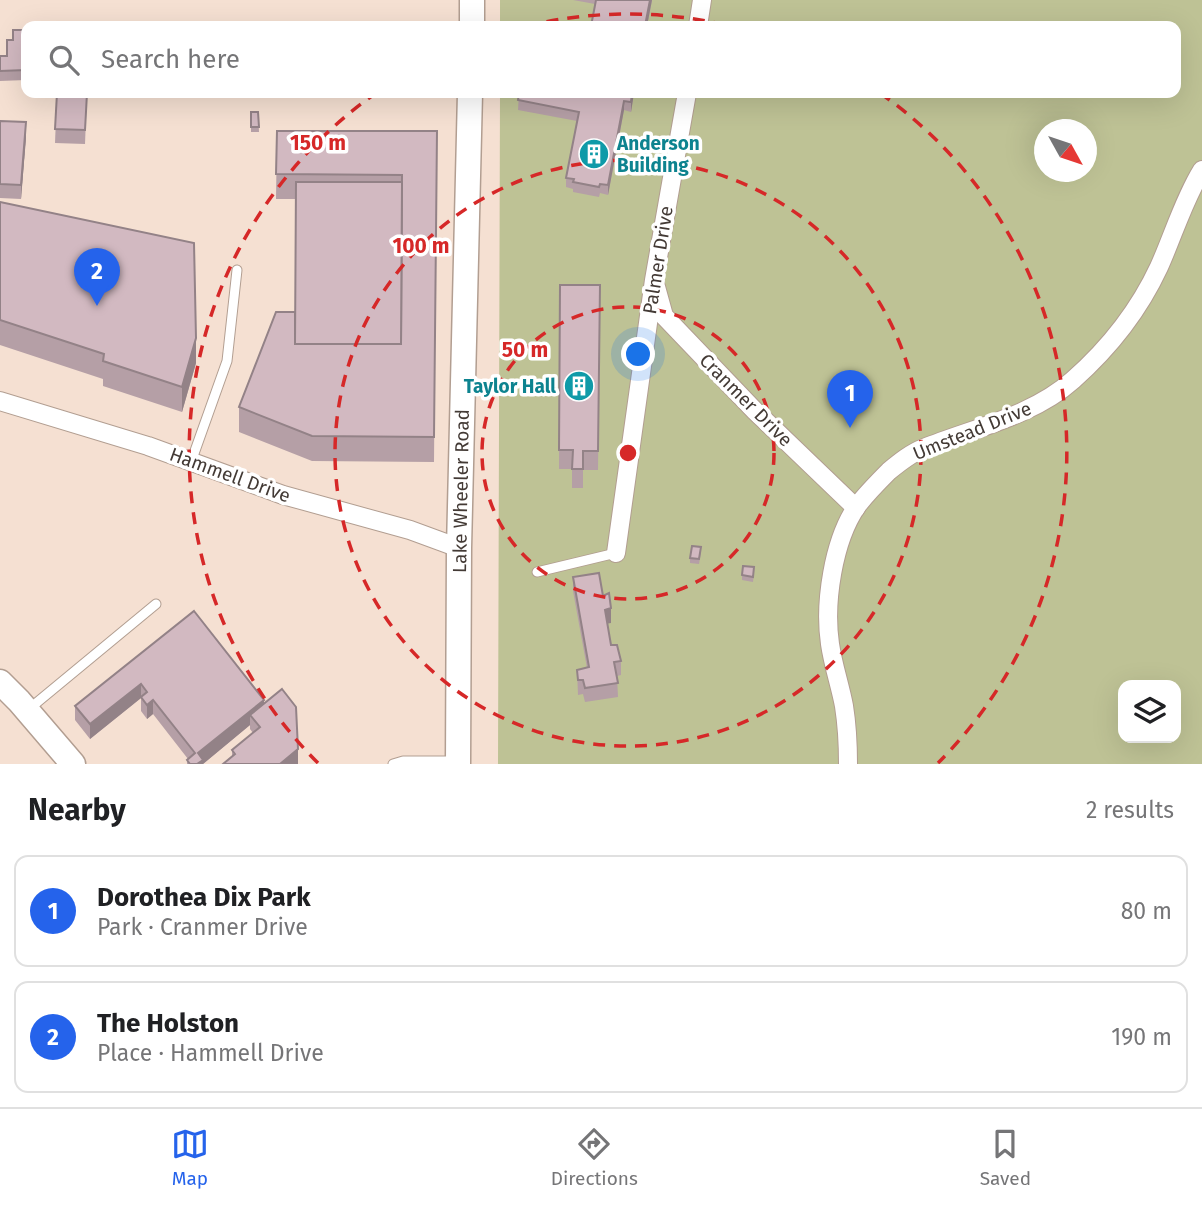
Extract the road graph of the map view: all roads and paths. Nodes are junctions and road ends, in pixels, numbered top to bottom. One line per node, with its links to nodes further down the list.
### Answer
1 (472, 0): 3 (main road)
2 (702, 0): 4 (street)
3 (472, 21)
4 (699, 21)
5 (470, 98): 13 (main road, Lake Wheeler Road)
6 (686, 98): 9 (street, Palmer Drive)
7 (1202, 170): 12 (street, Umstead Drive)
8 (237, 270): 11 (lane)
9 (654, 280): 12 (street, Cranmer Drive); 14 (street, Palmer Drive)
10 (0, 401): 11 (street, Hammell Drive)
11 (191, 461): 13 (street, Hammell Drive)
12 (856, 508): 22 (street, Umstead Drive)
13 (459, 548): 19 (main road, Lake Wheeler Road)
14 (616, 553): 15 (lane)
15 (537, 572)
16 (156, 604): 18 (lane)
17 (0, 682): 18 (main road)
18 (27, 710): 20 (main road)
19 (458, 762): 21 (lane)
20 (74, 764)
21 (393, 764)
22 (848, 764)

